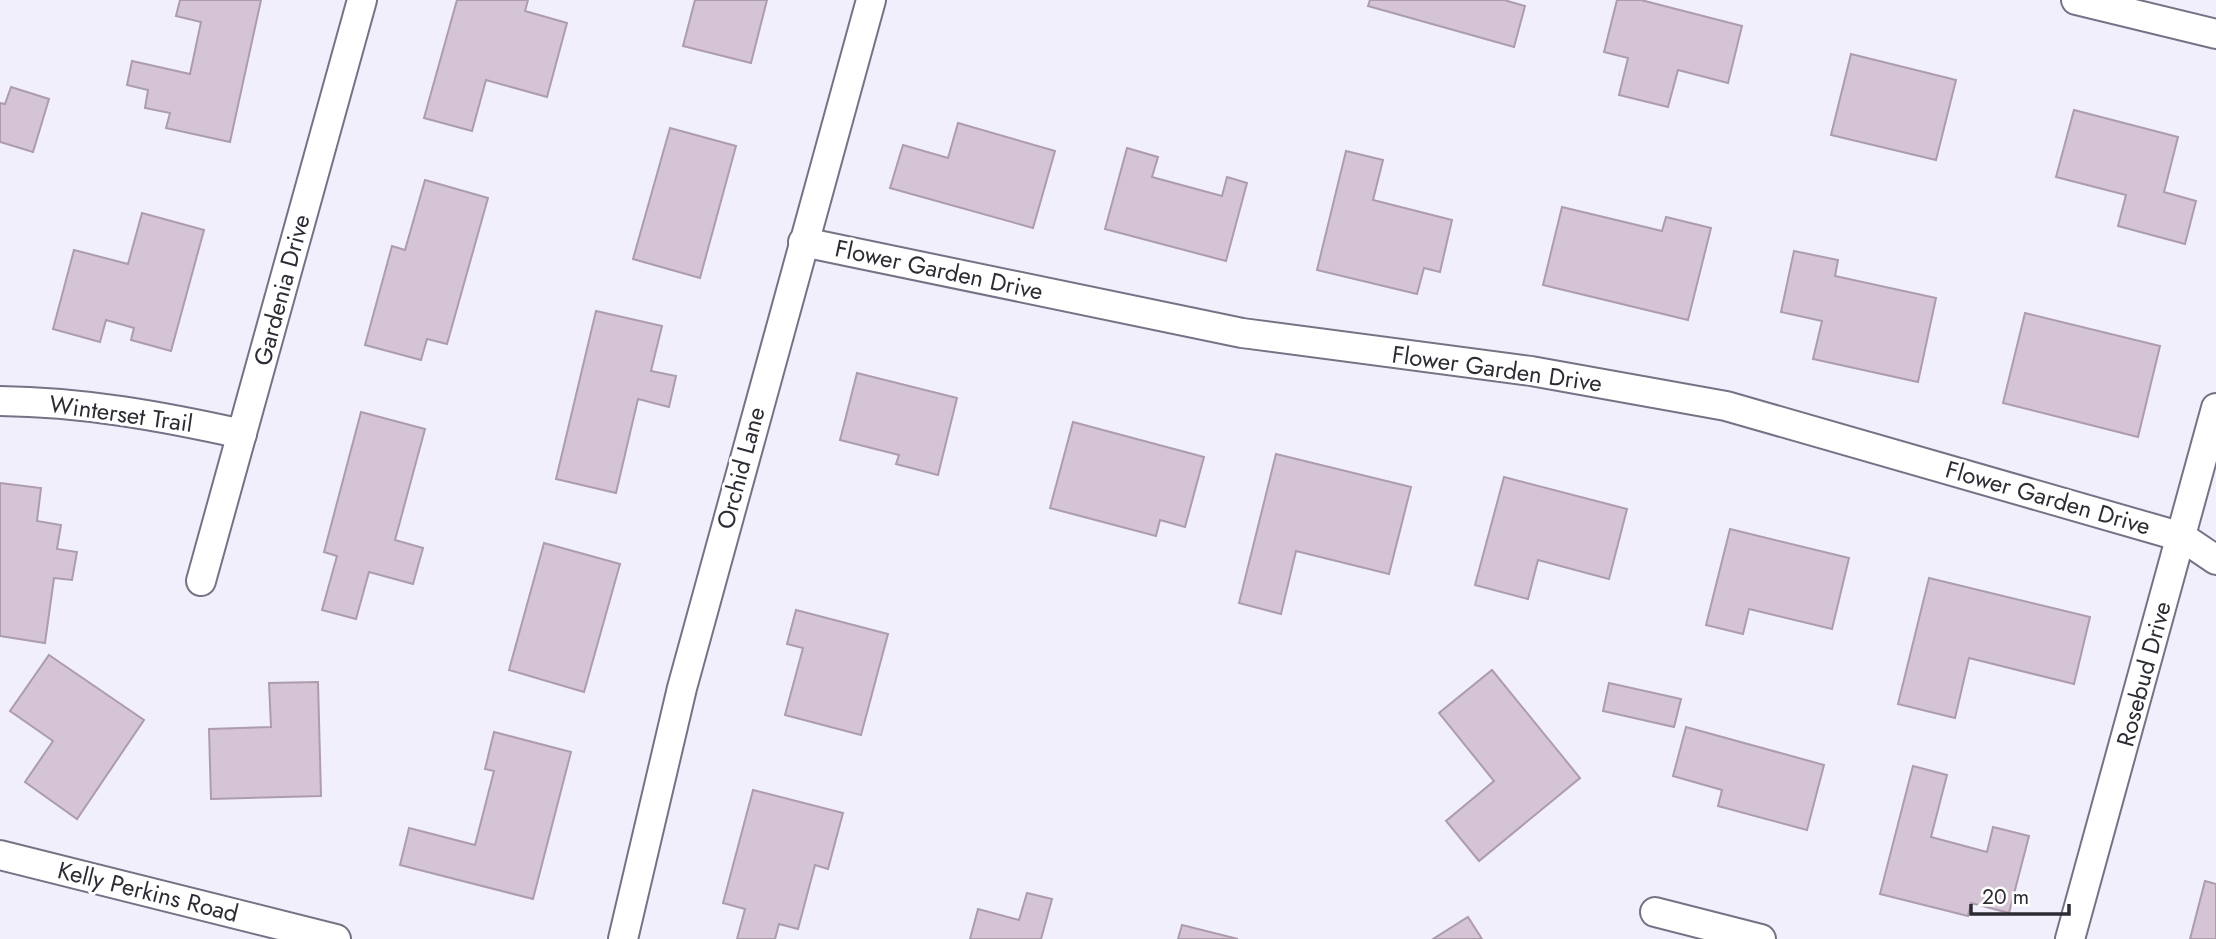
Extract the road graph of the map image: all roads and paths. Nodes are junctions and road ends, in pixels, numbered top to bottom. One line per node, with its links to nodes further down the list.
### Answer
1 (362, 0): 8 (street, Gardenia Drive)
2 (871, 0): 5 (street, Orchid Lane)
3 (2076, 0): 4 (street)
4 (2216, 34)
5 (803, 242): 10 (street, Flower Garden Drive); 16 (street, Orchid Lane)
6 (0, 401): 8 (street, Winterset Trail)
7 (2216, 408): 10 (street, Rosebud Drive)
8 (242, 434): 12 (street, Gardenia Drive)
9 (2216, 534): 10 (street, Flower Garden Drive)
10 (2182, 537): 11 (street, Flower Garden Drive); 18 (street, Rosebud Drive)
11 (2216, 560)
12 (201, 581)
13 (0, 855): 15 (street, Kelly Perkins Road)
14 (1655, 912): 17 (street)
15 (337, 939)
16 (623, 939)
17 (1761, 939)
18 (2070, 939)

